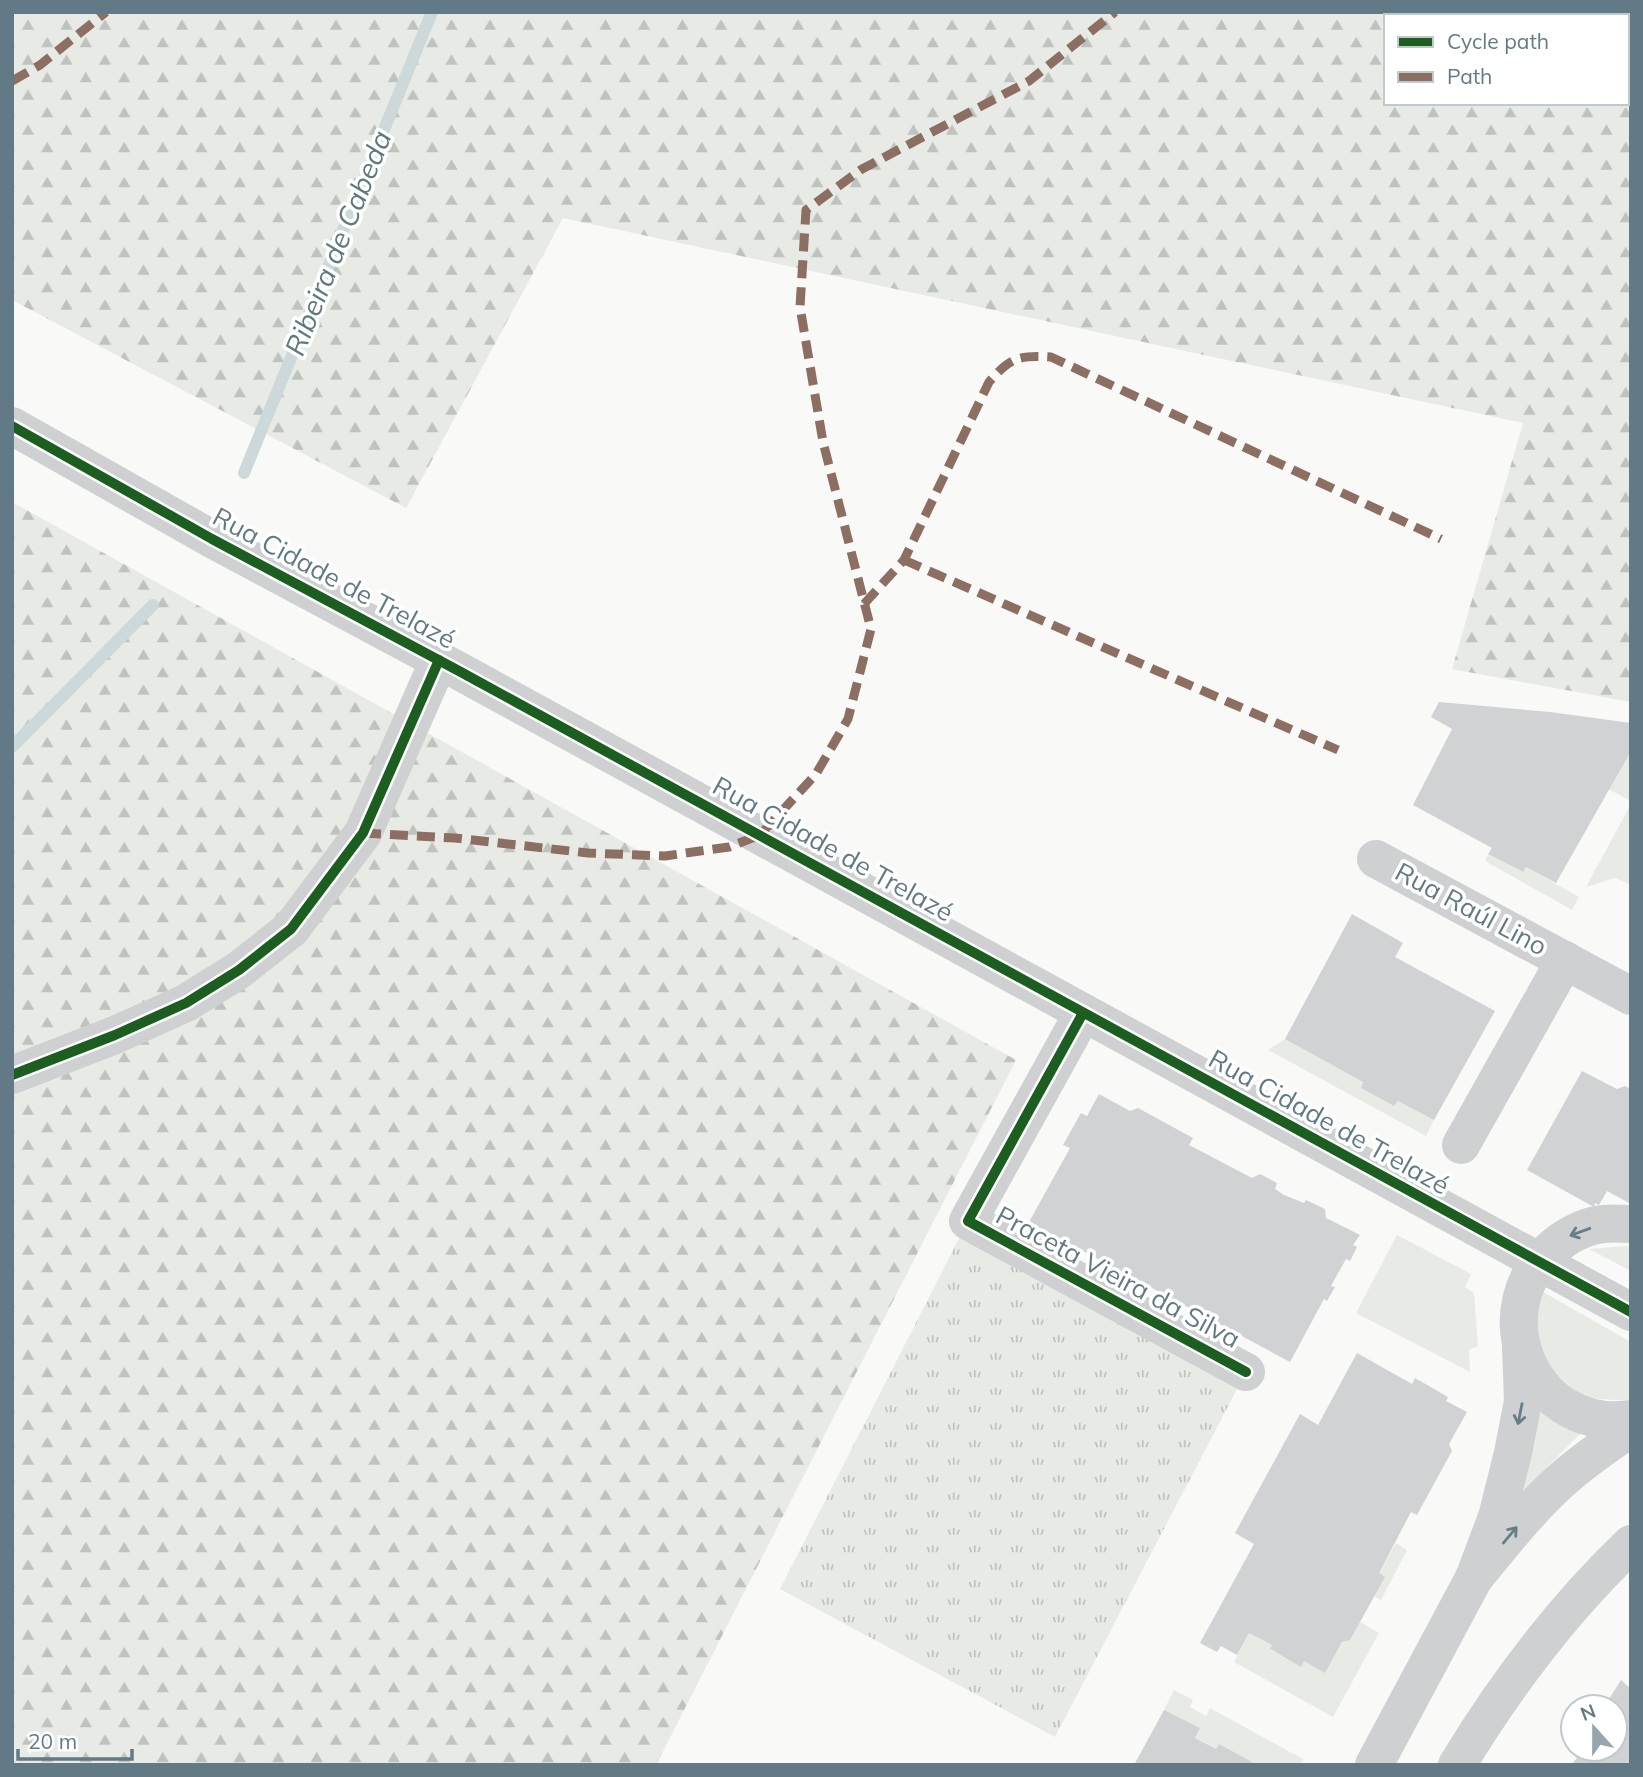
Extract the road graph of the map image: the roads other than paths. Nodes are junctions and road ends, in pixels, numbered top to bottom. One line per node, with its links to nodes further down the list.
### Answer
1 (12, 426): 2 (street, Rua Cidade de Trelazé)
2 (439, 660): 6 (street, Rua Cidade de Trelazé); 7 (street)
3 (1376, 859): 4 (street, Rua Raúl Lino)
4 (1565, 960): 5 (street, Rua Raúl Lino); 8 (street, Rua Raúl Lino)
5 (1631, 996)
6 (1083, 1013): 10 (street, Rua Cidade de Trelazé); 13 (street, Praceta Vieira da Silva)
7 (12, 1075)
8 (1461, 1145)
9 (1631, 1224): 10 (street, one-way to 10)
10 (1539, 1263): 11 (street, Rua Cidade de Trelazé); 12 (street)
11 (1631, 1312)
12 (1521, 1346): 14 (street); 17 (street, one-way to 17)
13 (1246, 1372)
14 (1631, 1419)
15 (1631, 1428): 17 (street, one-way to 15)
16 (1631, 1544): 19 (street)
17 (1474, 1578): 18 (street)
18 (1374, 1765)
19 (1457, 1765)

